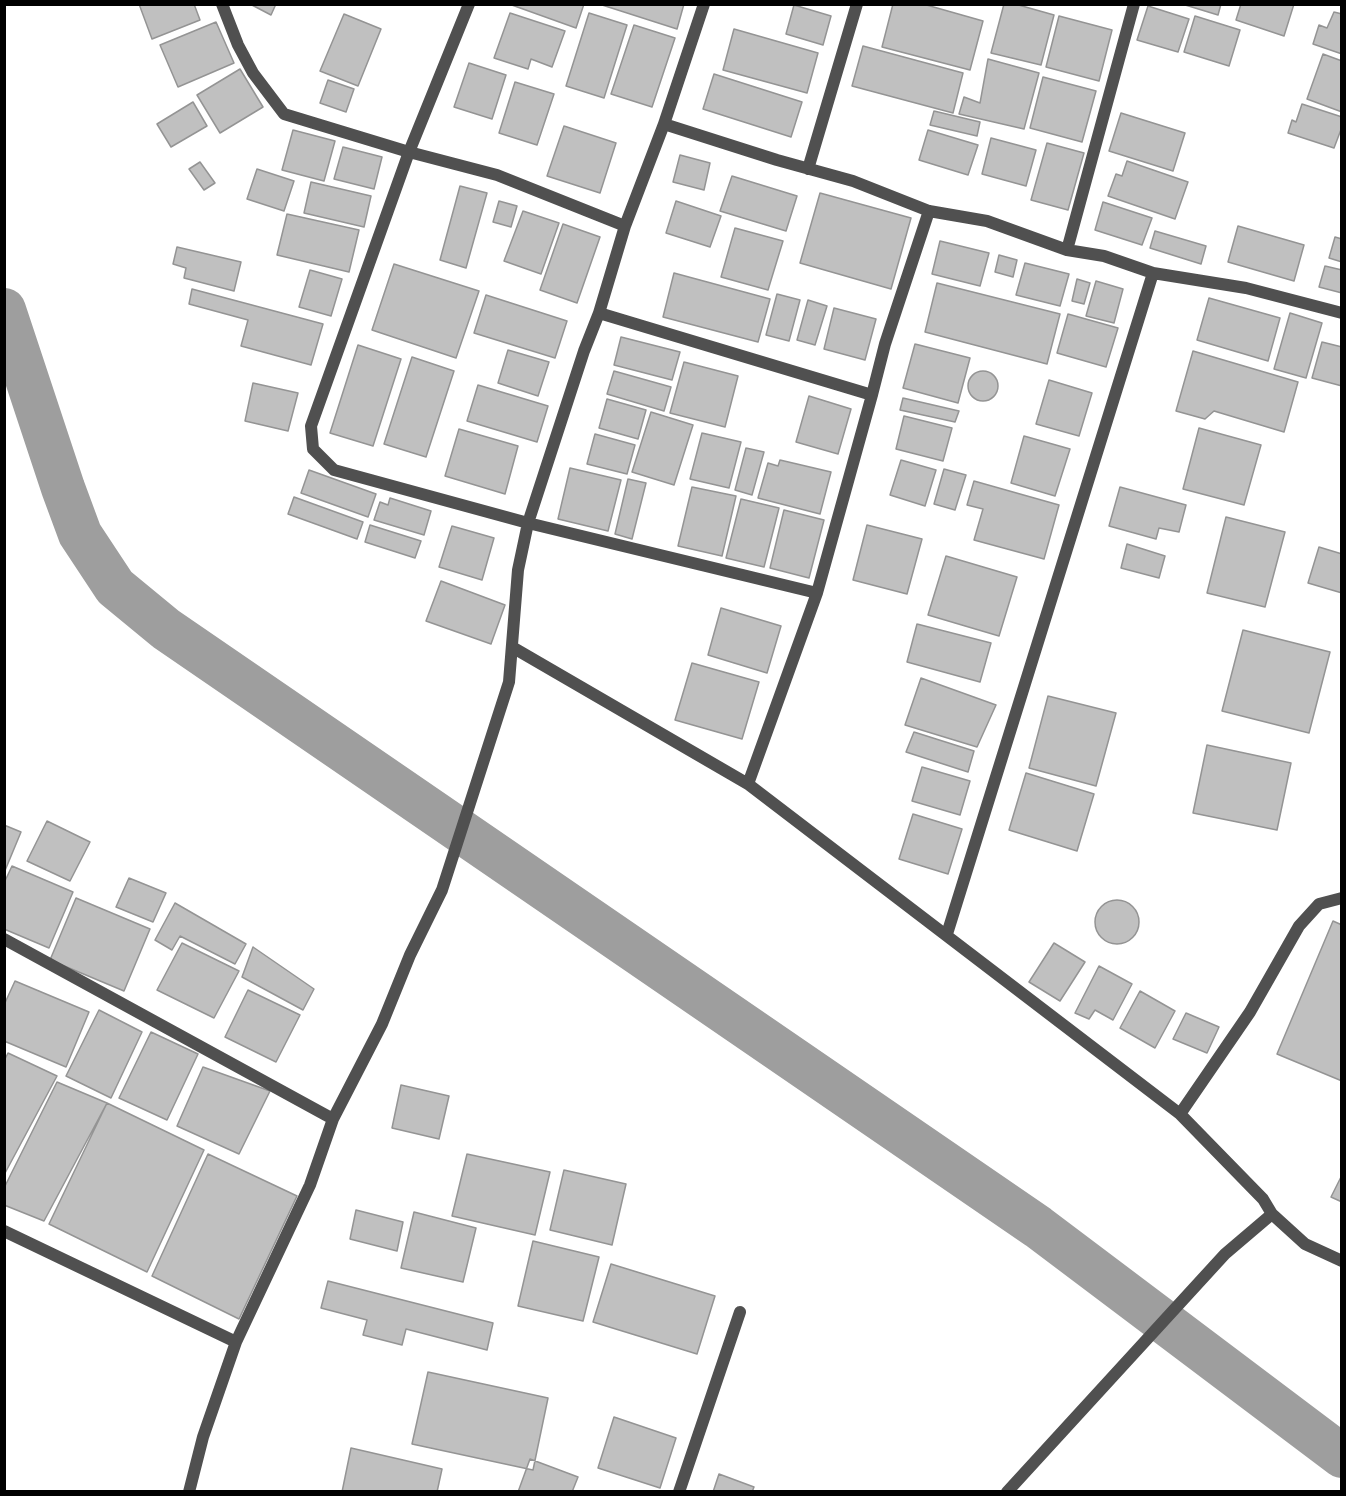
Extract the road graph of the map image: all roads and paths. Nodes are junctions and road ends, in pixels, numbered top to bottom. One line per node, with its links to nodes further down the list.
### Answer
1 (222, 4): 7 (street)
2 (469, 4): 7 (street)
3 (704, 4): 6 (street)
4 (857, 4): 8 (street)
5 (1134, 4): 11 (street)
6 (664, 124): 8 (street); 10 (street)
7 (409, 152): 10 (street); 16 (street)
8 (808, 169): 9 (street)
9 (929, 211): 11 (street); 15 (street)
10 (625, 226): 13 (street)
11 (1067, 250): 12 (street)
12 (1154, 273): 14 (street); 21 (street)
13 (599, 313): 15 (street); 16 (street)
14 (1341, 313)
15 (872, 396): 17 (street)
16 (528, 523): 17 (street); 18 (street)
17 (816, 593): 19 (street)
18 (512, 647): 19 (street); 24 (street)
19 (748, 784): 21 (street)
20 (1341, 898): 23 (street)
21 (947, 934): 23 (street)
22 (4, 939): 24 (street)
23 (1180, 1113): 25 (street)
24 (333, 1119): 29 (street)
25 (1272, 1214): 27 (street); 32 (street)
26 (4, 1231): 29 (street)
27 (1341, 1261)
28 (740, 1312): 31 (street)
29 (236, 1342): 30 (street)
30 (189, 1491)
31 (678, 1491)
32 (1007, 1491)

